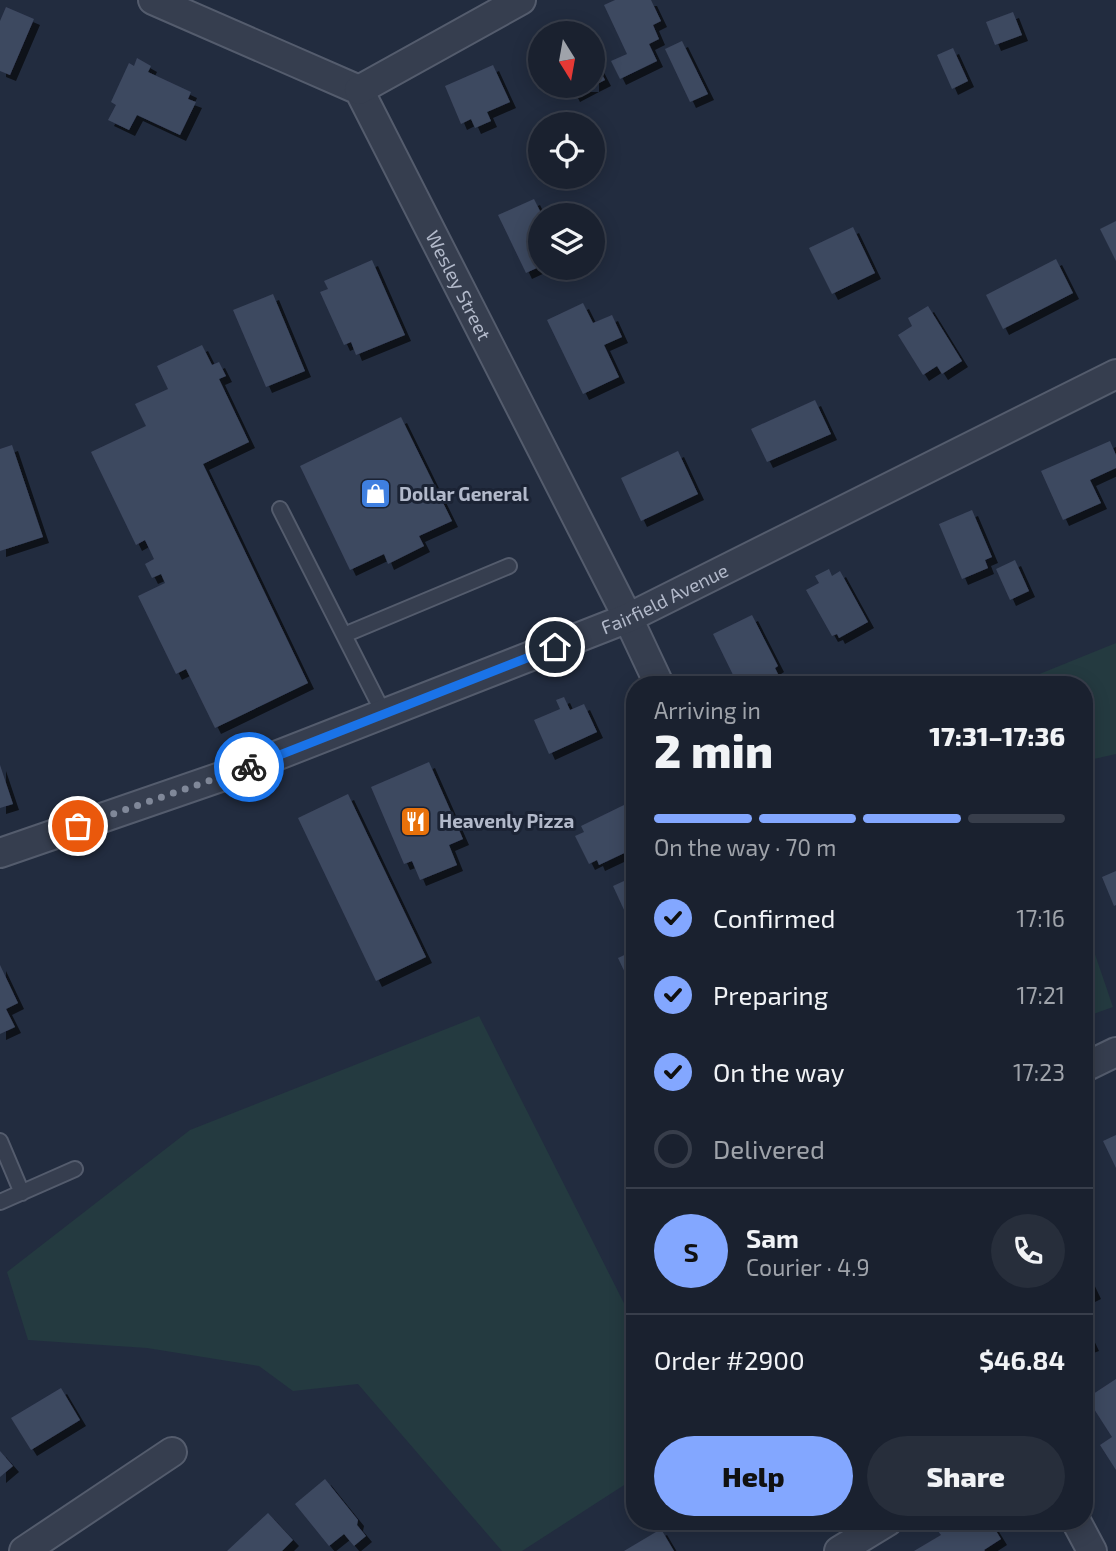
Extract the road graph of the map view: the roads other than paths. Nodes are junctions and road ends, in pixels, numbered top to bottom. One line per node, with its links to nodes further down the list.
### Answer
1 (153, 0): 3 (street)
2 (521, 0): 3 (street)
3 (359, 90): 7 (street, Wesley Street)
4 (1116, 374): 7 (street, Fairfield Avenue)
5 (280, 509): 8 (lane)
6 (509, 566): 8 (lane)
7 (628, 618): 9 (street, Wesley Street); 10 (street, Fairfield Avenue)
8 (344, 635): 10 (lane)
9 (655, 676)
10 (383, 714): 11 (street, Fairfield Avenue)
11 (0, 853)
12 (1116, 1052): 13 (street)
13 (1093, 1064)
14 (0, 1141): 16 (lane)
15 (75, 1169): 16 (lane)
16 (22, 1193): 17 (lane)
17 (0, 1202)
18 (172, 1452): 21 (street)
19 (873, 1530): 22 (street)
20 (1081, 1530): 23 (street)
21 (24, 1551)
22 (839, 1551)
23 (1092, 1551)

